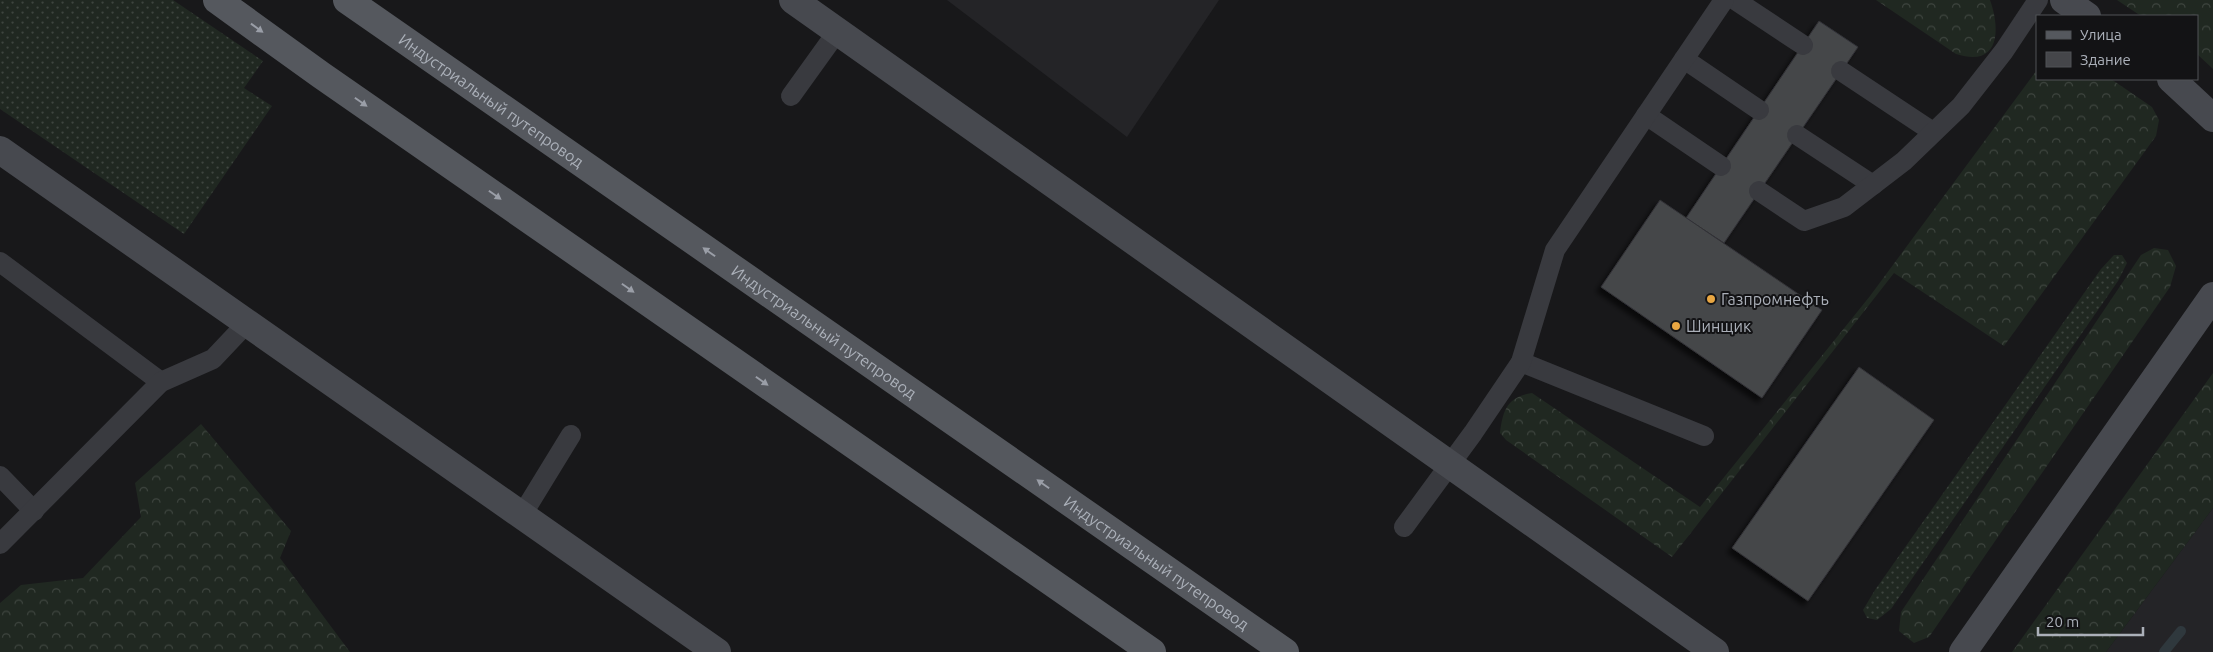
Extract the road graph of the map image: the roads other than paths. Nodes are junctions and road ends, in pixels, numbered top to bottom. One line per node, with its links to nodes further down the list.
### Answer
1 (218, 0): 38 (main road, one-way to 38)
2 (792, 0): 9 (street)
3 (1724, 0): 11 (lane)
4 (1735, 0): 10 (lane)
5 (2038, 0): 18 (lane)
6 (2064, 0): 8 (street)
7 (355, 6): 39 (main road, Индустриальный путепровод, one-way to 7)
8 (2086, 15)
9 (837, 32): 14 (lane); 31 (street)
10 (1803, 45)
11 (1684, 59): 15 (lane); 16 (lane)
12 (1841, 71): 18 (lane)
13 (2172, 80): 17 (street)
14 (791, 96)
15 (1759, 110)
16 (1646, 116): 21 (lane); 27 (lane)
17 (2213, 118)
18 (1933, 132): 22 (lane)
19 (1798, 135): 22 (lane)
20 (0, 150): 26 (street)
21 (1721, 166)
22 (1873, 185): 23 (lane)
23 (1759, 191)
24 (0, 262): 28 (lane)
25 (2213, 296): 41 (street)
26 (247, 323): 28 (lane); 34 (street)
27 (1521, 362): 30 (lane); 31 (lane)
28 (161, 382): 33 (lane)
29 (571, 435): 34 (lane)
30 (1704, 436)
31 (1449, 464): 35 (lane); 40 (street)
32 (0, 476): 33 (lane)
33 (34, 511): 36 (lane)
34 (522, 515): 37 (street)
35 (1404, 526)
36 (0, 544)
37 (717, 652)
38 (1152, 652)
39 (1285, 652)
40 (1715, 652)
41 (1963, 652)

